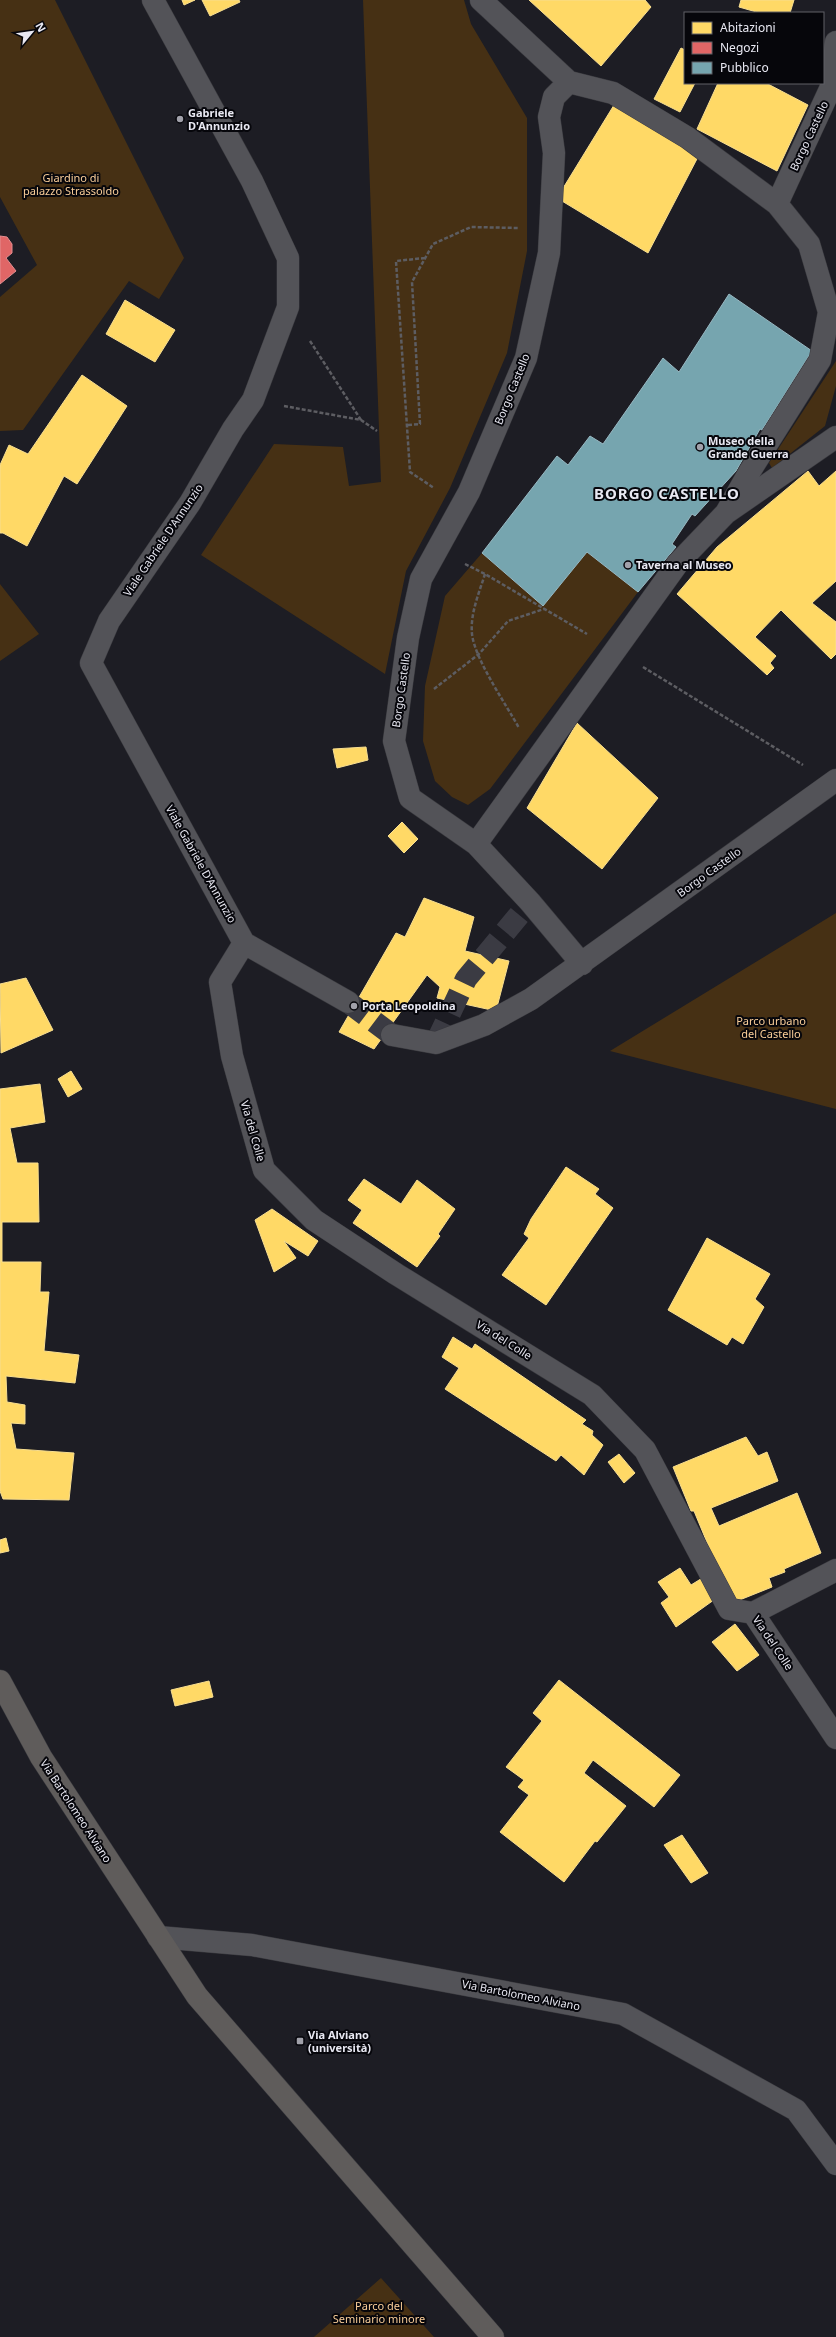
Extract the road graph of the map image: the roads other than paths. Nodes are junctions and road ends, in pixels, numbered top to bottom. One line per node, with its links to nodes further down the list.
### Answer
1 (153, 0): 10 (street, Viale Gabriele D'Annunzio)
2 (482, 0): 4 (street)
3 (836, 42): 5 (street, Borgo Castello)
4 (569, 82): 5 (street); 9 (street, Borgo Castello)
5 (777, 204): 7 (street)
6 (836, 437): 7 (street)
7 (726, 514): 9 (street)
8 (834, 782): 11 (street, Borgo Castello)
9 (476, 844): 11 (street, Borgo Castello)
10 (244, 943): 12 (street); 15 (street, Via del Colle)
11 (582, 964): 13 (street, Borgo Castello)
12 (348, 1002)
13 (392, 1035)
14 (836, 1570): 15 (street)
15 (753, 1613): 17 (street, Via del Colle)
16 (0, 1681): 18 (main road, Via Bartolomeo Alviano)
17 (836, 1738)
18 (158, 1937): 19 (street, Via Bartolomeo Alviano); 20 (main road, Via Bartolomeo Alviano)
19 (836, 2164)
20 (493, 2337)

